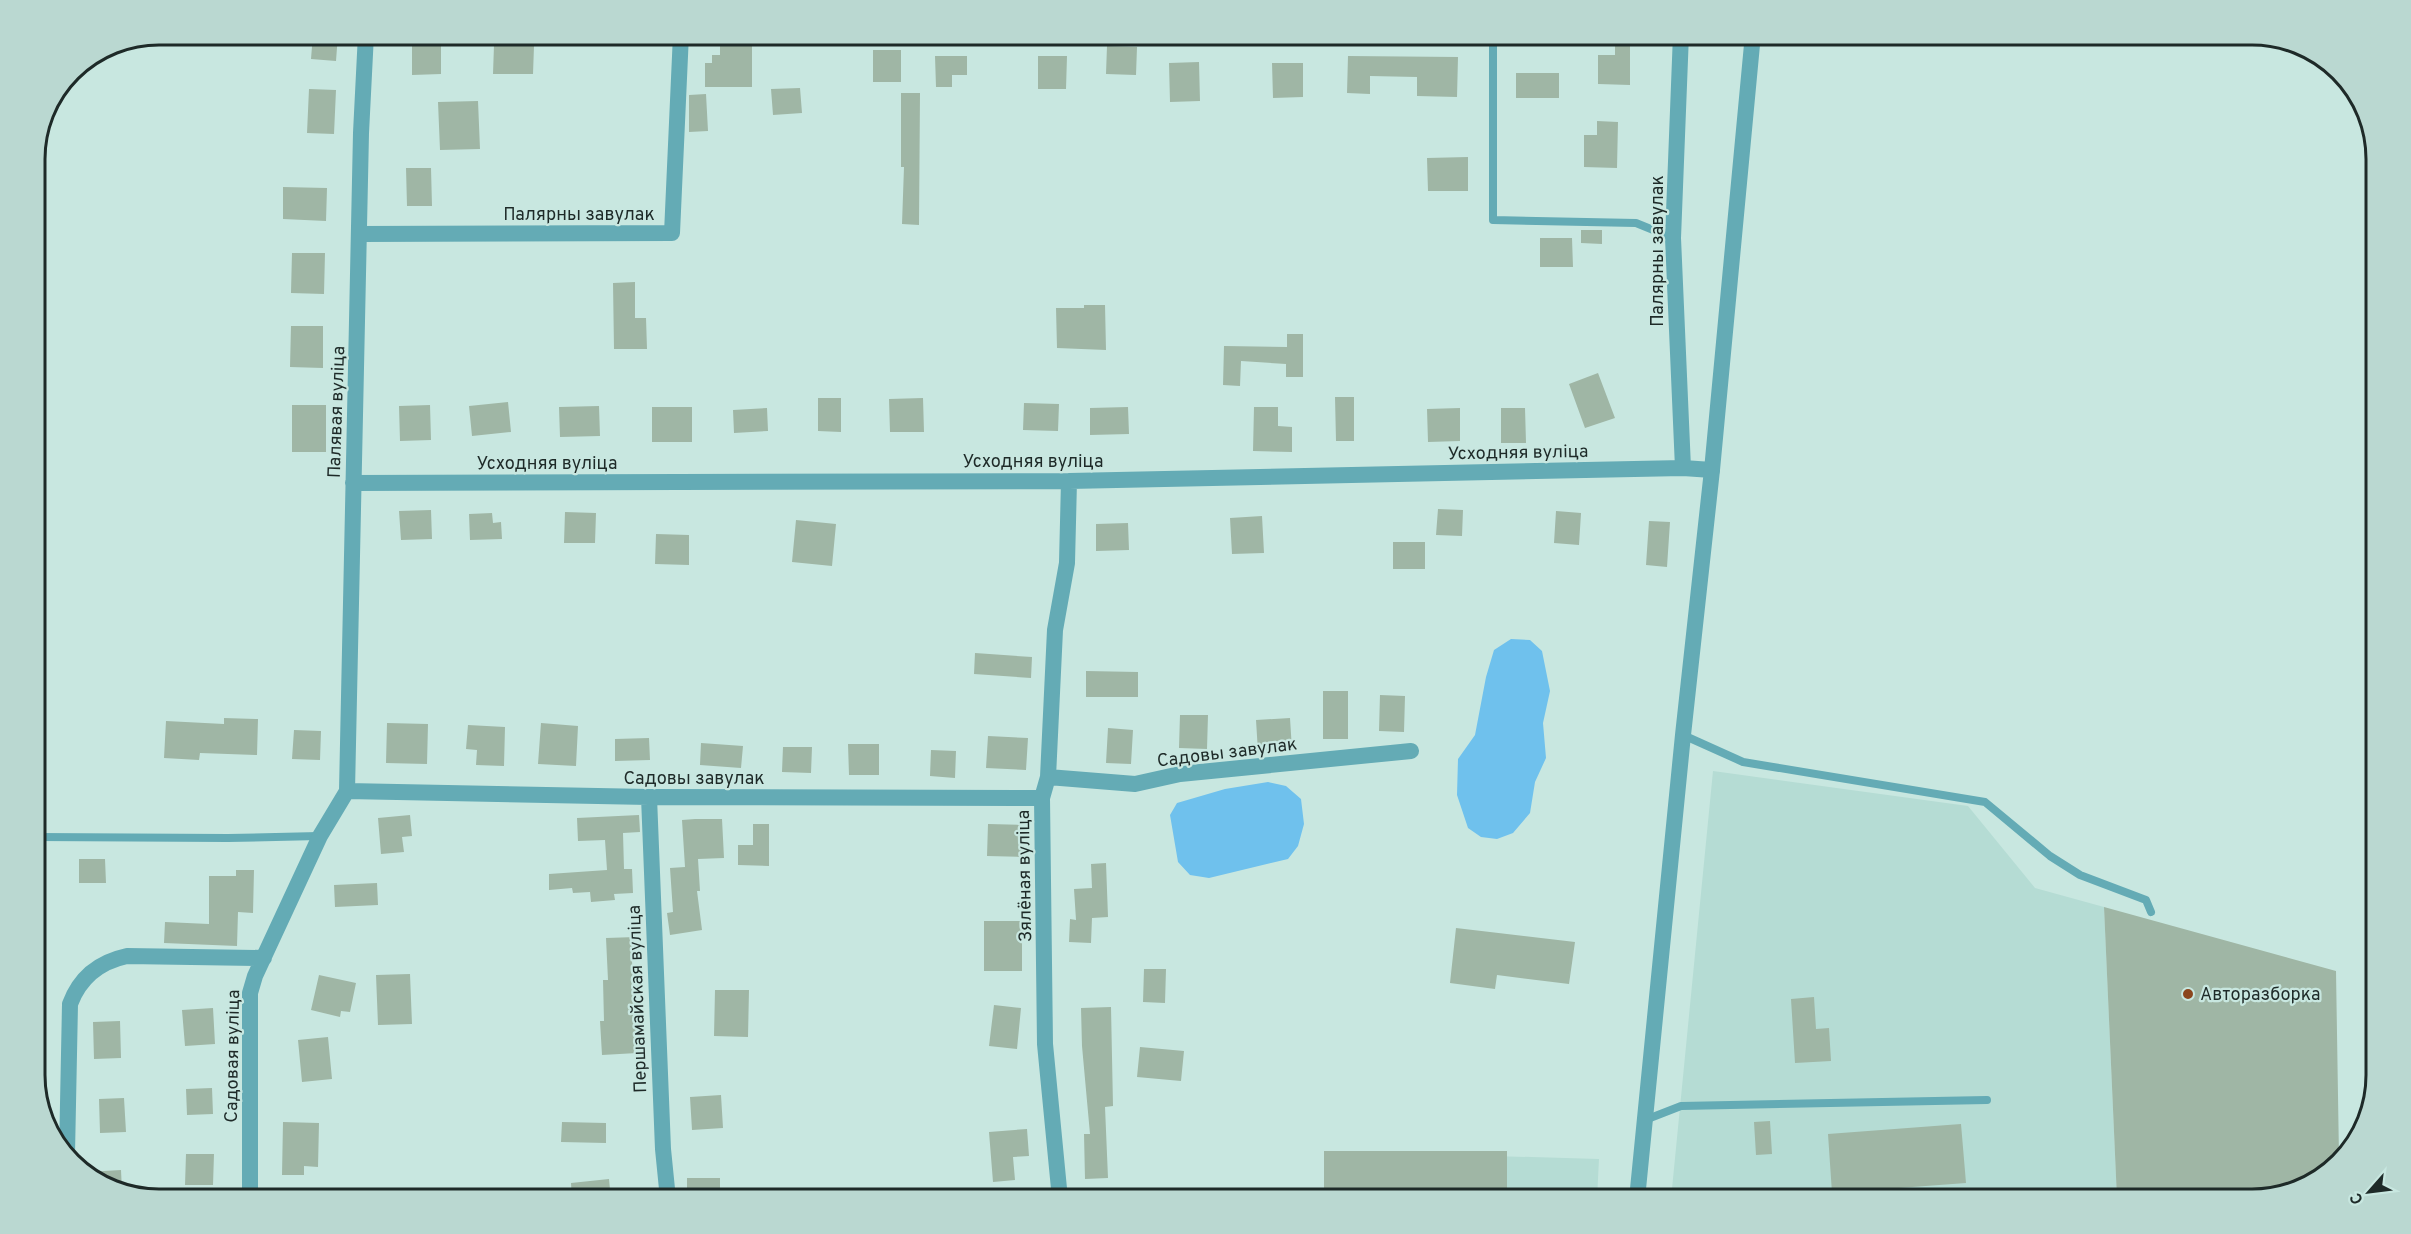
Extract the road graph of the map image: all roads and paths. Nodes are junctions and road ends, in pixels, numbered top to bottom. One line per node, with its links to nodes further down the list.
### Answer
1 (365, 45): 6 (street, Палявая вуліца)
2 (681, 45): 6 (street, Палярны завулак)
3 (1493, 45): 7 (lane)
4 (1681, 45): 7 (street, Палярны завулак)
5 (1752, 45): 9 (street)
6 (360, 234): 11 (street, Палявая вуліца)
7 (1672, 238): 8 (street, Палярны завулак)
8 (1683, 468): 9 (street, Усходняя вуліца); 10 (street, Усходняя вуліца)
9 (1712, 470): 12 (street)
10 (1069, 481): 11 (street, Усходняя вуліца); 14 (street, Зялёная вуліца)
11 (353, 483): 15 (street, Палявая вуліца)
12 (1683, 735): 20 (lane); 23 (street)
13 (1411, 751): 14 (street, Садовы завулак)
14 (1048, 777): 17 (street, Зялёная вуліца)
15 (346, 791): 16 (street, Садовы завулак); 18 (street, Садовая вуліца)
16 (649, 797): 17 (street, Садовы завулак); 26 (street, Першамайская вуліца)
17 (1042, 798): 27 (street, Зялёная вуліца)
18 (320, 836): 19 (lane); 21 (street, Садовая вуліца)
19 (45, 837)
20 (2151, 912)
21 (264, 958): 24 (street); 25 (street, Садовая вуліца)
22 (1987, 1100): 23 (lane)
23 (1645, 1120): 28 (street)
24 (67, 1142)
25 (250, 1189)
26 (667, 1189)
27 (1059, 1189)
28 (1638, 1189)

